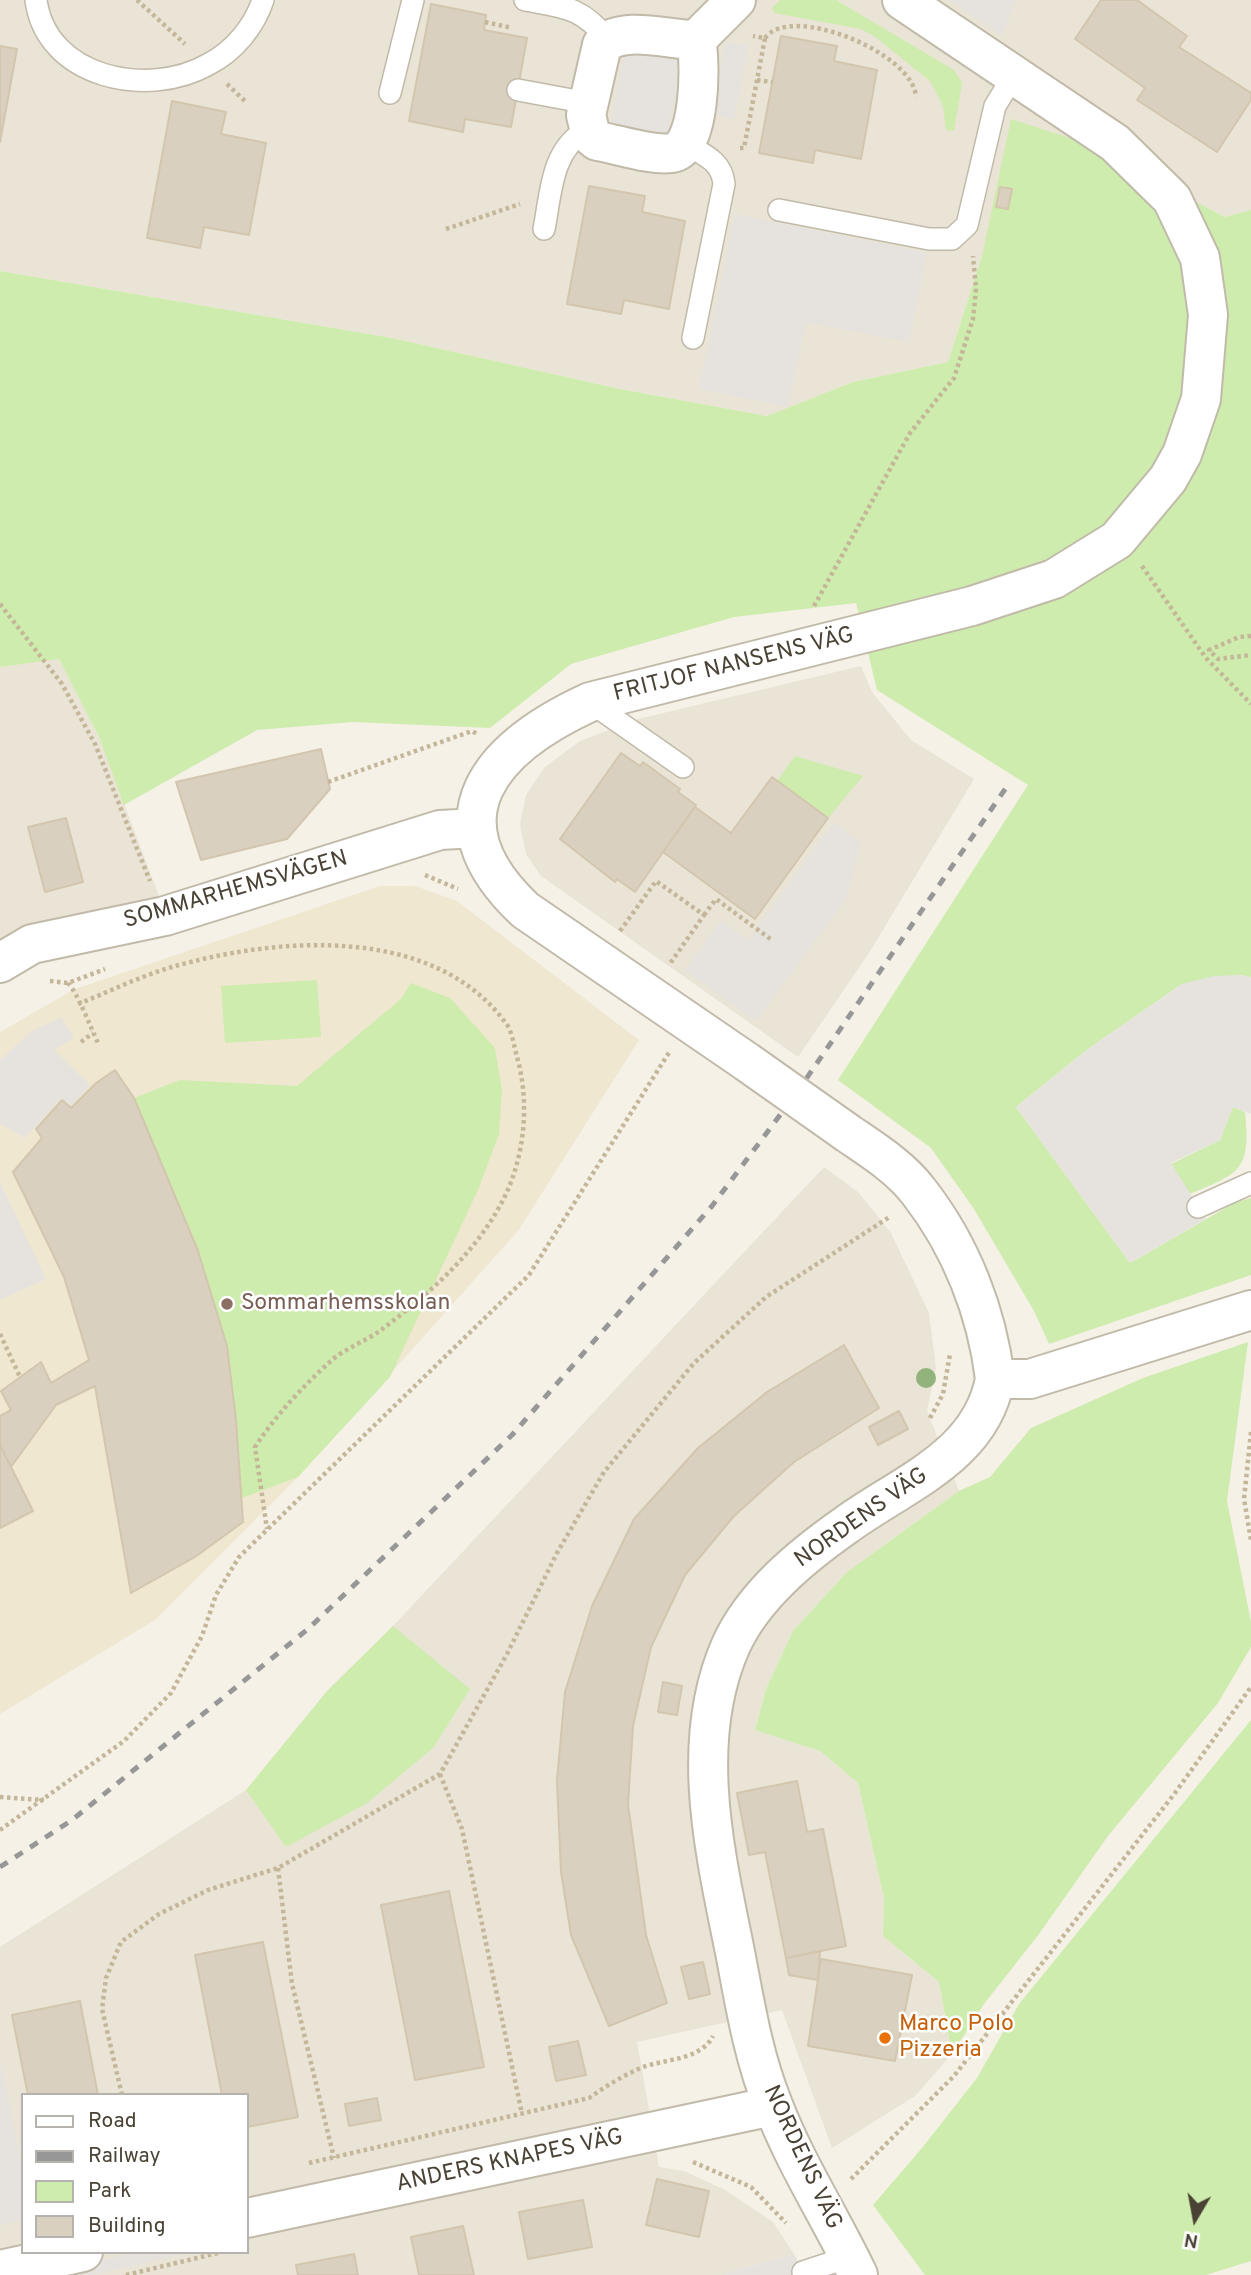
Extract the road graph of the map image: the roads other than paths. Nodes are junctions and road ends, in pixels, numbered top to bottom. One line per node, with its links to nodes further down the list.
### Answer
1 (36, 0): 2 (lane)
2 (263, 0)
3 (413, 0): 11 (lane)
4 (525, 0): 8 (lane)
5 (736, 0): 7 (street)
6 (902, 0): 9 (street, FRITJOF NANSENS VÄG)
7 (702, 34): 8 (street); 13 (street)
8 (608, 40): 12 (street)
9 (1014, 75): 14 (lane); 17 (street, FRITJOF NANSENS VÄG)
10 (517, 90): 12 (lane)
11 (390, 93)
12 (588, 117): 13 (street); 15 (lane)
13 (687, 141): 16 (lane)
14 (779, 210)
15 (544, 229)
16 (693, 338)
17 (590, 702): 18 (lane); 19 (street, FRITJOF NANSENS VÄG)
18 (683, 767)
19 (476, 828): 20 (street, SOMMARHEMSVÄGEN); 24 (street, FRITJOF NANSENS VÄG, bridge)
20 (0, 963)
21 (1251, 1183): 22 (lane)
22 (1198, 1207)
23 (1251, 1310): 24 (street)
24 (995, 1378): 25 (street, NORDENS VÄG)
25 (773, 2106): 26 (street, ANDERS KNAPES VÄG); 28 (street, NORDENS VÄG)
26 (248, 2218)
27 (74, 2254): 29 (street)
28 (853, 2266): 30 (lane)
29 (0, 2270)
30 (808, 2270)

